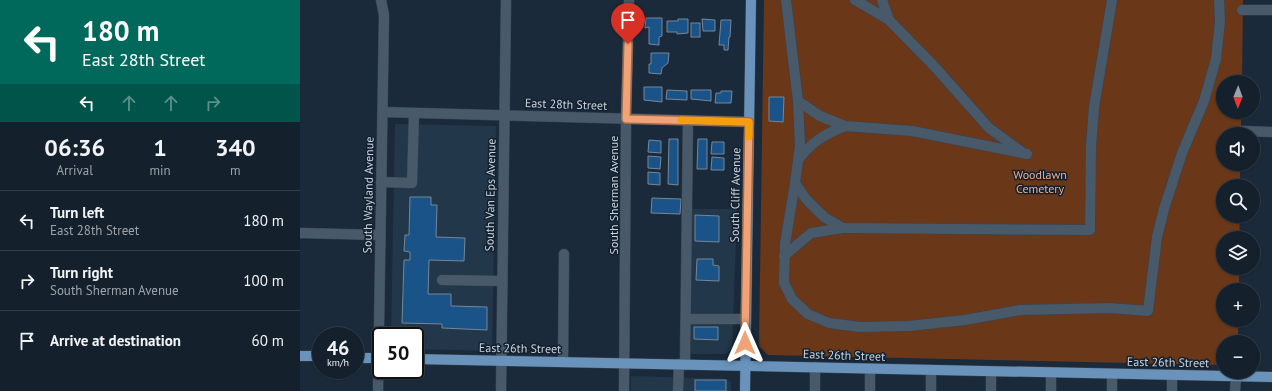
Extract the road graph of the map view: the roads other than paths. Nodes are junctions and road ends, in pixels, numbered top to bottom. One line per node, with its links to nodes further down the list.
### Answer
1 (381, 0): 14 (street, South Wayland Avenue)
2 (506, 0): 16 (street, South Van Eps Avenue)
3 (629, 0): 17 (street, South Sherman Avenue)
4 (750, 0): 19 (main road, South Cliff Avenue)
5 (786, 0): 13 (street)
6 (855, 0): 12 (street)
7 (882, 0): 12 (street)
8 (1112, 0): 26 (street)
9 (1219, 0): 30 (street)
10 (1242, 10): 11 (street)
11 (1272, 10)
12 (889, 20): 20 (street)
13 (798, 101): 20 (street); 23 (street)
14 (383, 112): 15 (street, East 28th Street); 24 (street, South Wayland Avenue)
15 (414, 113): 16 (street, East 28th Street); 24 (street)
16 (504, 115): 17 (street, East 28th Street); 32 (street, South Van Eps Avenue)
17 (626, 119): 18 (street, East 28th Street); 41 (street, South Sherman Avenue)
18 (688, 121): 19 (street, East 28th Street); 33 (street)
19 (749, 122): 34 (main road, South Cliff Avenue)
20 (844, 126): 23 (street)
21 (1260, 132): 22 (street)
22 (1272, 132)
23 (798, 160): 25 (street)
24 (381, 182): 28 (street, South Wayland Avenue)
25 (796, 183): 26 (street); 30 (street)
26 (843, 228): 30 (street)
27 (300, 233): 28 (street)
28 (380, 235): 35 (street, South Wayland Avenue)
29 (564, 254): 40 (street)
30 (784, 256)
31 (442, 280): 32 (street)
32 (502, 281): 39 (street, South Van Eps Avenue)
33 (686, 319): 34 (street); 42 (street)
34 (745, 319): 43 (main road, South Cliff Avenue)
35 (380, 327)
36 (300, 356): 37 (main road)
37 (312, 356)
38 (424, 359): 39 (main road, East 26th Street)
39 (501, 360): 40 (main road, East 26th Street); 57 (street, South Van Eps Avenue)
40 (563, 362): 41 (main road, East 26th Street)
41 (625, 364): 42 (main road, East 26th Street); 58 (street, South Sherman Avenue)
42 (682, 364): 43 (main road, East 26th Street); 59 (street)
43 (745, 366): 44 (main road, East 26th Street); 60 (main road, South Cliff Avenue)
44 (815, 367): 45 (main road, East 26th Street); 61 (street)
45 (870, 369): 46 (main road, East 26th Street); 62 (street)
46 (931, 370): 47 (main road, East 26th Street); 63 (street)
47 (991, 372): 48 (main road, East 26th Street); 64 (street)
48 (1051, 373): 49 (main road, East 26th Street); 65 (street)
49 (1112, 374): 50 (main road, East 26th Street); 66 (street)
50 (1172, 375): 51 (main road, East 26th Street); 67 (street)
51 (1216, 376)
52 (1260, 378): 53 (main road, East 26th Street)
53 (1272, 378)
54 (379, 379): 56 (street, South Wayland Avenue)
55 (1236, 379): 68 (street)
56 (378, 391)
57 (501, 391)
58 (624, 391)
59 (678, 391)
60 (745, 391)
61 (816, 391)
62 (870, 391)
63 (931, 391)
64 (991, 391)
65 (1051, 391)
66 (1112, 391)
67 (1172, 391)
68 (1236, 391)

